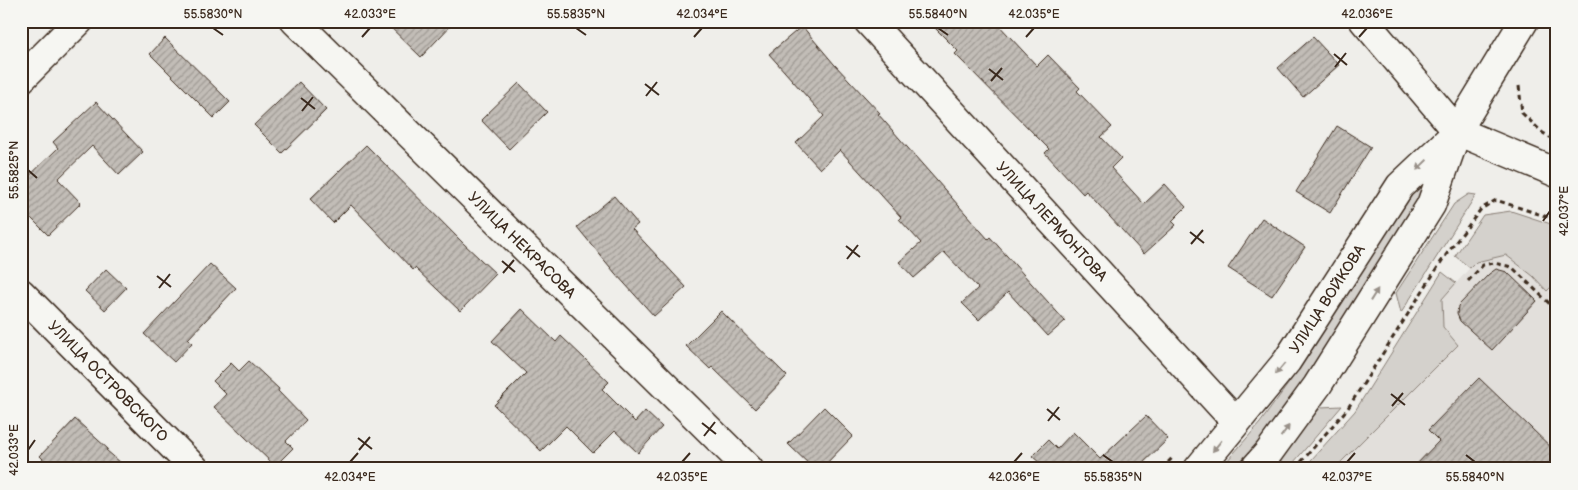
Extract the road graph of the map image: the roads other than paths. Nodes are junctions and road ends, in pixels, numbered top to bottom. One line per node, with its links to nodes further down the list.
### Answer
1 (79, 21): 6 (street)
2 (295, 21): 12 (street, УЛИЦА НЕКРАСОВА)
3 (868, 21): 10 (street, УЛИЦА ЛЕРМОНТОВА)
4 (1364, 21): 7 (street)
5 (1524, 21): 7 (street, УЛИЦА ВОЙКОВА)
6 (21, 79)
7 (1457, 131): 8 (street); 10 (street, УЛИЦА ВОЙКОВА, one-way to 10); 14 (street, УЛИЦА ВОЙКОВА, one-way to 7)
8 (1557, 173)
9 (21, 293): 11 (street, УЛИЦА ОСТРОВСКОГО)
10 (1236, 422): 13 (street, УЛИЦА ВОЙКОВА, one-way to 13)
11 (195, 469)
12 (749, 469)
13 (1198, 469)
14 (1254, 469)

